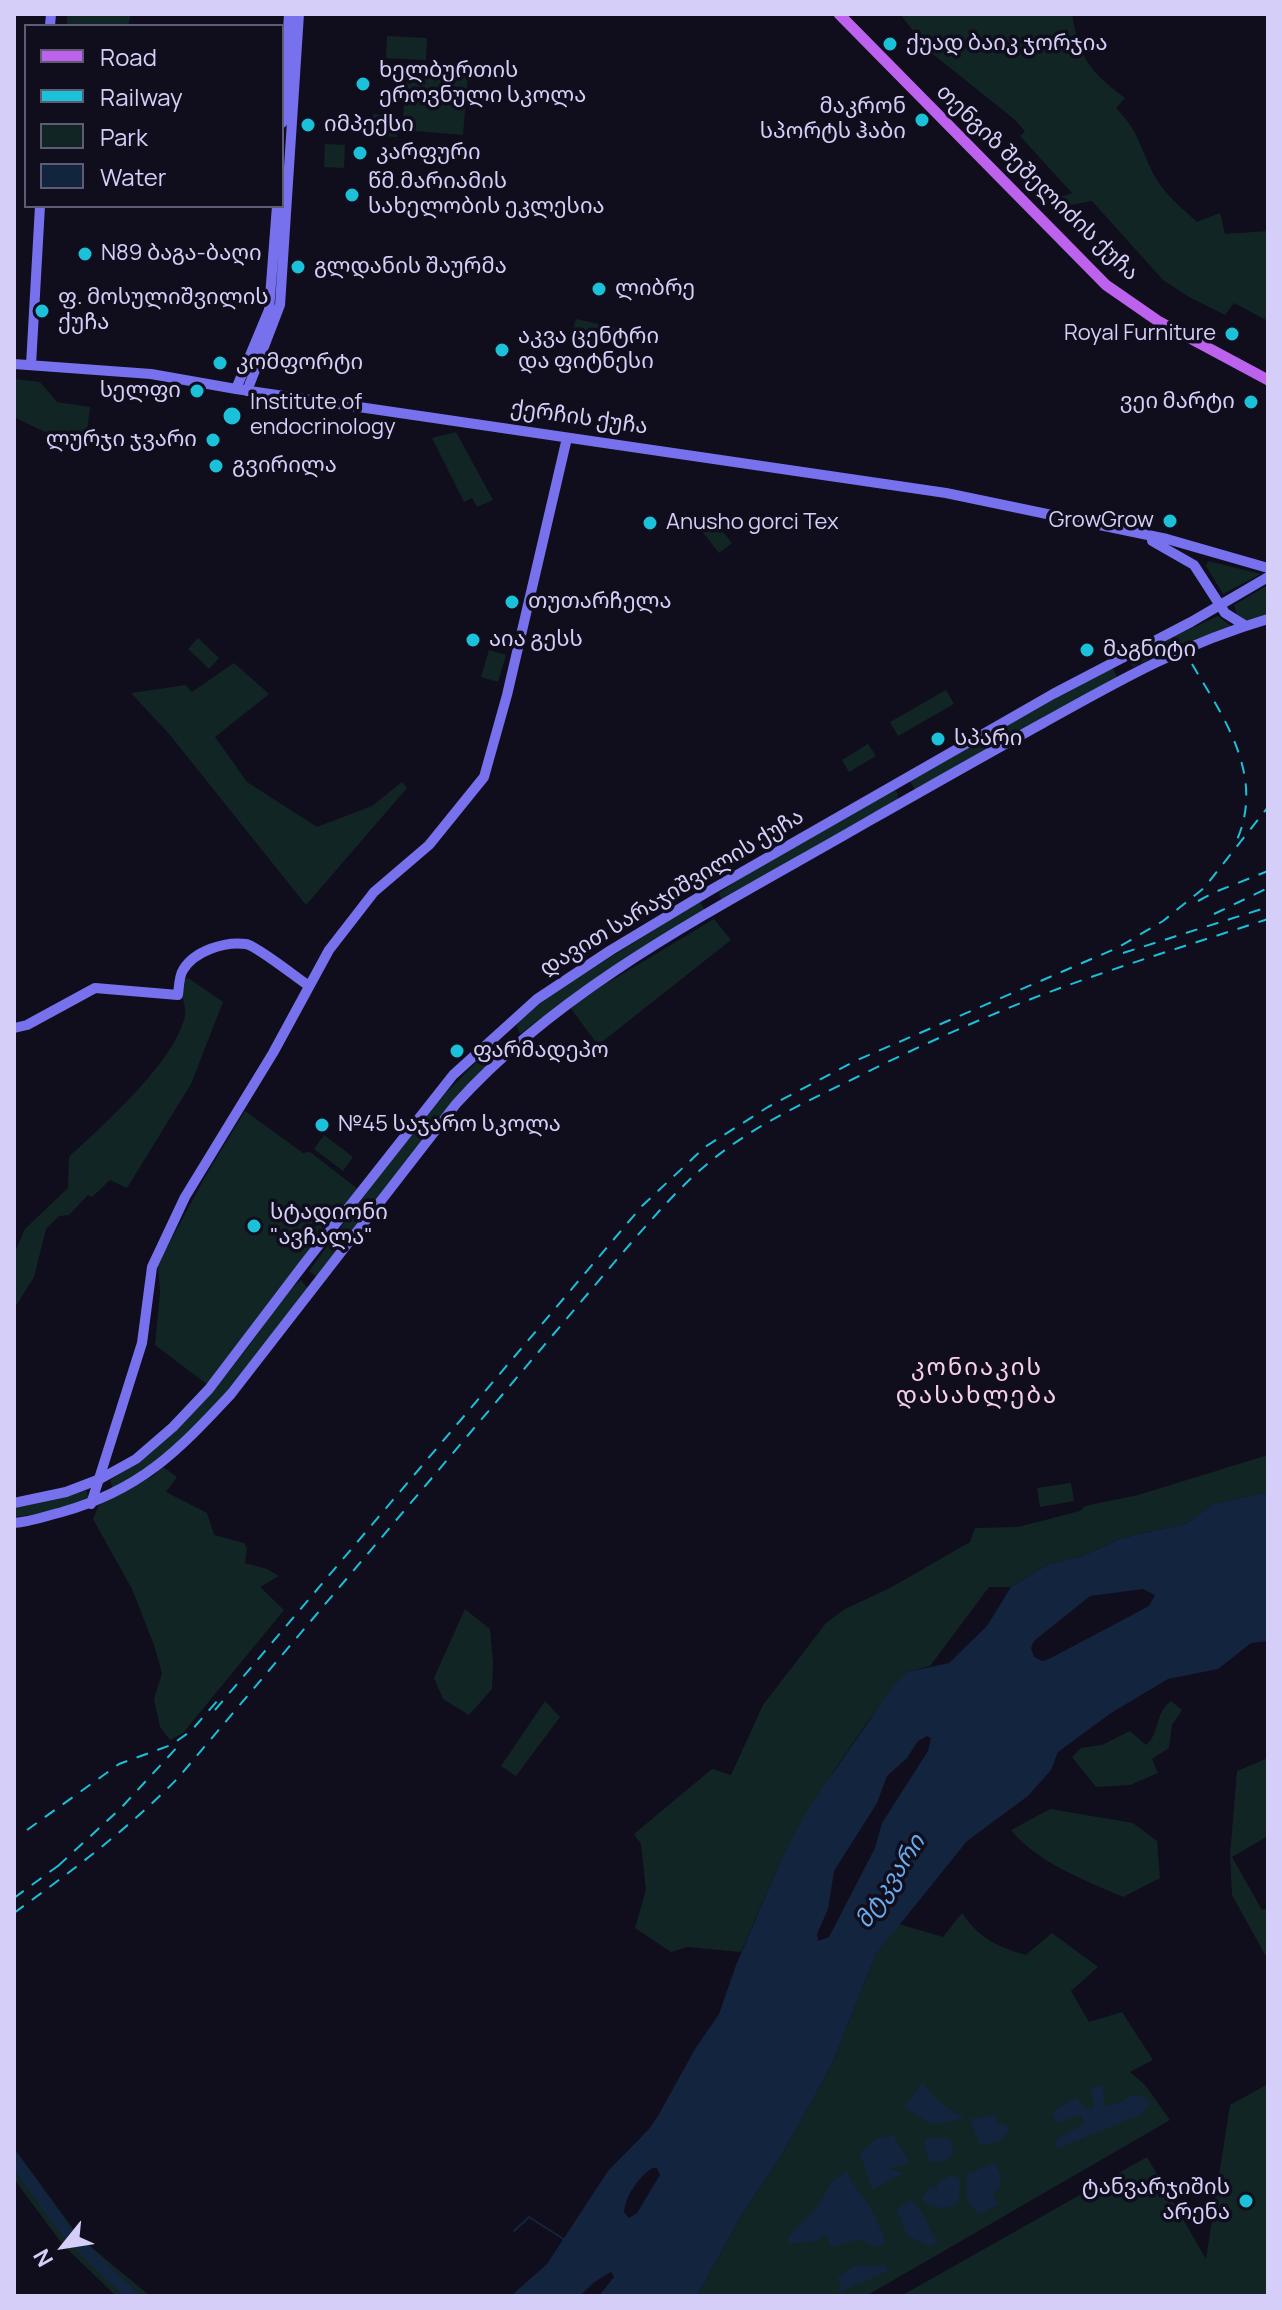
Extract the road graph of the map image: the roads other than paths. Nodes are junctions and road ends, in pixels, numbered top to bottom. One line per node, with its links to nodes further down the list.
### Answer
1 (289, 14): 4 (main road)
2 (299, 14): 4 (main road)
3 (839, 14): 13 (main road, თენგიზ შეშელიძის ქუჩა)
4 (292, 49): 5 (main road); 6 (main road)
5 (284, 108)
6 (284, 178)
7 (40, 208): 12 (main road)
8 (277, 208): 10 (main road)
9 (282, 208): 10 (main road)
10 (281, 226): 14 (main road)
11 (14, 364): 12 (main road, ქერჩის ქუჩა)
12 (31, 365): 14 (main road, ქერჩის ქუჩა)
13 (1268, 380)
14 (242, 390): 15 (main road, ქერჩის ქუჩა)
15 (567, 438): 16 (main road, ქერჩის ქუჩა); 28 (main road)
16 (1136, 533): 17 (main road, ქერჩის ქუჩა); 19 (main road, ქერჩის ქუჩა)
17 (1214, 554): 18 (main road, ქერჩის ქუჩა); 19 (main road)
18 (1268, 568)
19 (1201, 571): 21 (main road, ქერჩის ქუჩა)
20 (1268, 577): 21 (main road, დავით სარაჯიშვილის ქუჩა)
21 (1220, 604): 23 (main road, ქერჩის ქუჩა); 24 (main road, დავით სარაჯიშვილის ქუჩა)
22 (1268, 619): 23 (main road, დავით სარაჯიშვილის ქუჩა)
23 (1246, 626): 25 (main road, დავით სარაჯიშვილის ქუჩა)
24 (1121, 657): 25 (main road); 26 (main road, დავით სარაჯიშვილის ქუჩა)
25 (1130, 675): 27 (main road, დავით სარაჯიშვილის ქუჩა)
26 (892, 785): 27 (main road); 30 (main road, დავით სარაჯიშვილის ქუჩა)
27 (902, 801): 31 (main road, დავით სარაჯიშვილის ქუჩა)
28 (309, 986): 29 (main road); 34 (main road)
29 (14, 1028)
30 (304, 1264): 31 (main road); 32 (main road, დავით სარაჯიშვილის ქუჩა)
31 (320, 1280): 33 (main road, დავით სარაჯიშვილის ქუჩა)
32 (292, 1281): 33 (main road); 34 (main road, დავით სარაჯიშვილის ქუჩა)
33 (309, 1294): 35 (main road, დავით სარაჯიშვილის ქუჩა)
34 (102, 1476): 35 (main road); 36 (main road, დავით სარაჯიშვილის ქუჩა); 37 (main road)
35 (113, 1494): 37 (main road, დავით სარაჯიშვილის ქუჩა)
36 (14, 1503)
37 (91, 1504): 38 (main road, დავით სარაჯიშვილის ქუჩა)
38 (14, 1523)

